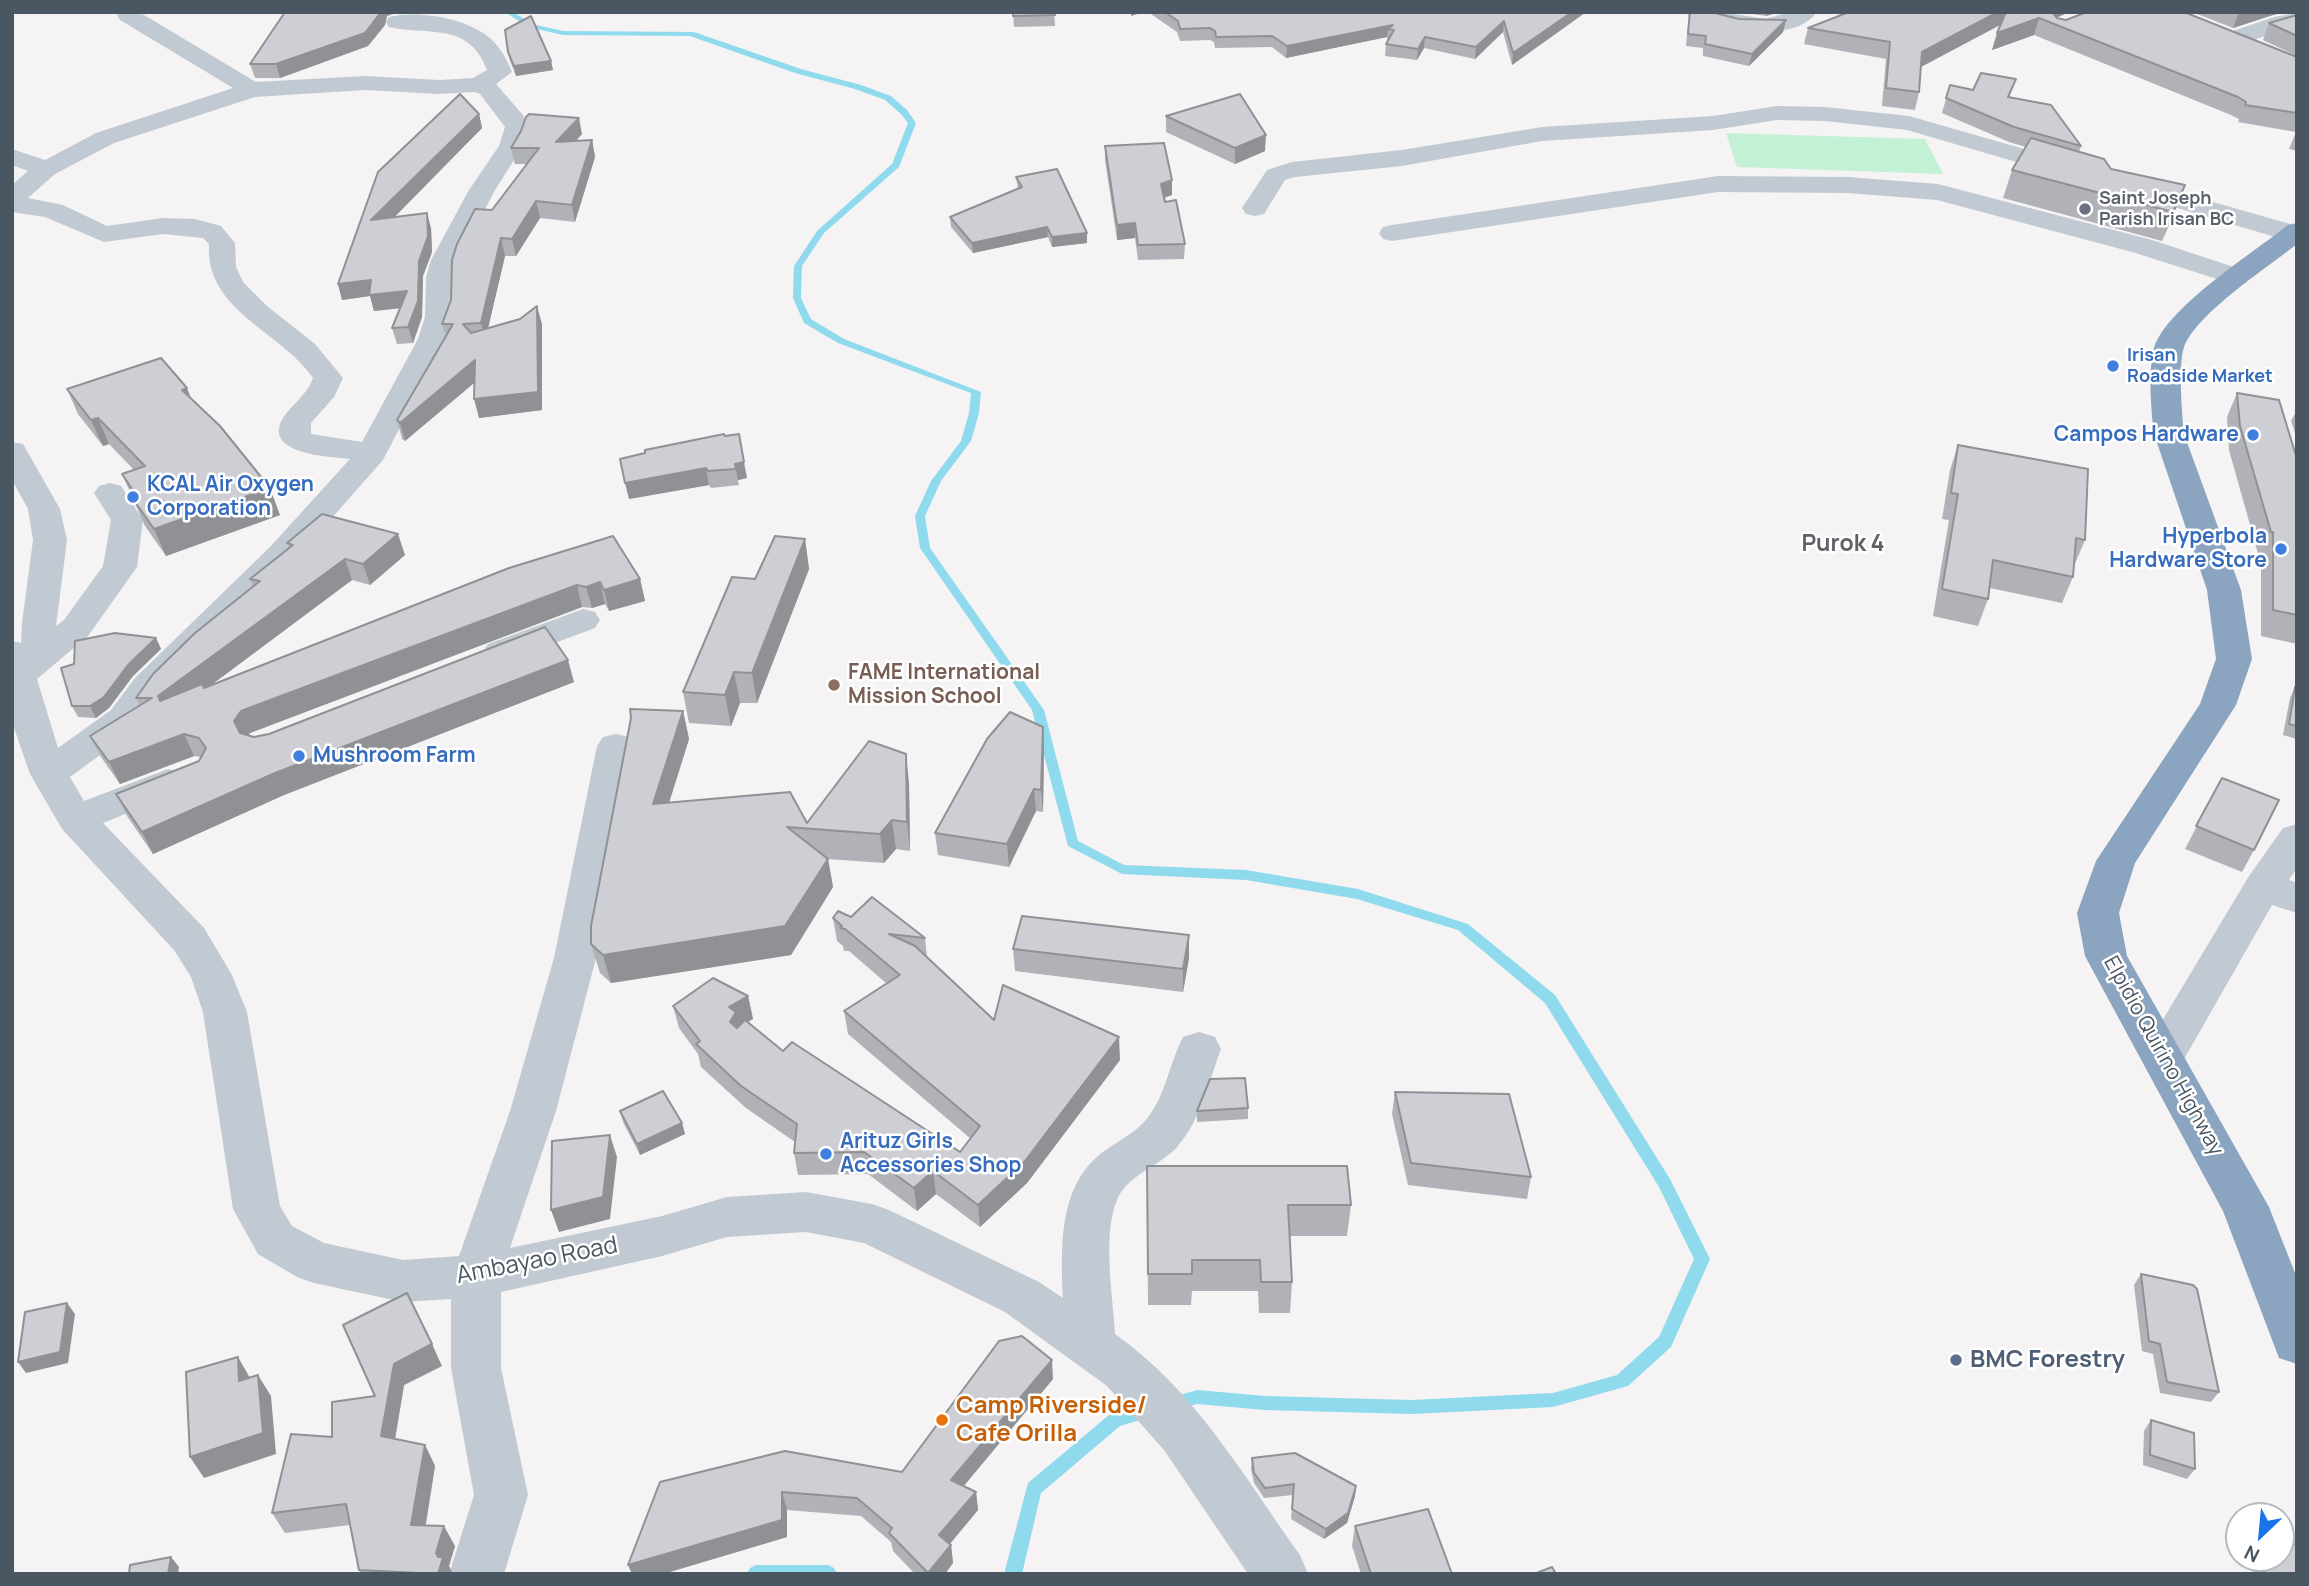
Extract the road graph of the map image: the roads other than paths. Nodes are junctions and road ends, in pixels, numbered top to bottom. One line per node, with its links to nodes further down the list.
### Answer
1 (1697, 12): 2 (street)
2 (1806, 12)
3 (128, 15): 10 (street)
4 (2297, 20): 7 (street)
5 (397, 22): 9 (street)
6 (2209, 30): 7 (highway)
7 (2232, 39): 8 (highway)
8 (2261, 51)
9 (478, 85): 10 (street); 20 (street)
10 (252, 90): 12 (street)
11 (12, 156): 12 (street)
12 (46, 169): 13 (street)
13 (12, 198)
14 (12, 204): 20 (street)
15 (1255, 208): 16 (street)
16 (2294, 232): 18 (highway, Elpidio Quirino Highway)
17 (1392, 233): 18 (street)
18 (2236, 277): 32 (highway, Elpidio Quirino Highway)
19 (12, 451): 23 (street, Ambayao Road)
20 (372, 453): 27 (street)
21 (110, 493): 23 (street)
22 (583, 620): 24 (street)
23 (23, 662): 27 (street, Ambayao Road)
24 (469, 664)
25 (616, 746): 33 (street)
26 (195, 771): 28 (street)
27 (49, 774): 28 (street, Ambayao Road)
28 (76, 819): 33 (street, Ambayao Road)
29 (2297, 838): 30 (street)
30 (2280, 892): 32 (street)
31 (1199, 1049): 35 (street)
32 (2163, 1056): 34 (highway, Elpidio Quirino Highway)
33 (477, 1276): 35 (street, Ambayao Road); 36 (street)
34 (2297, 1342)
35 (1108, 1357): 37 (street, Ambayao Road)
36 (476, 1574)
37 (1281, 1574)

